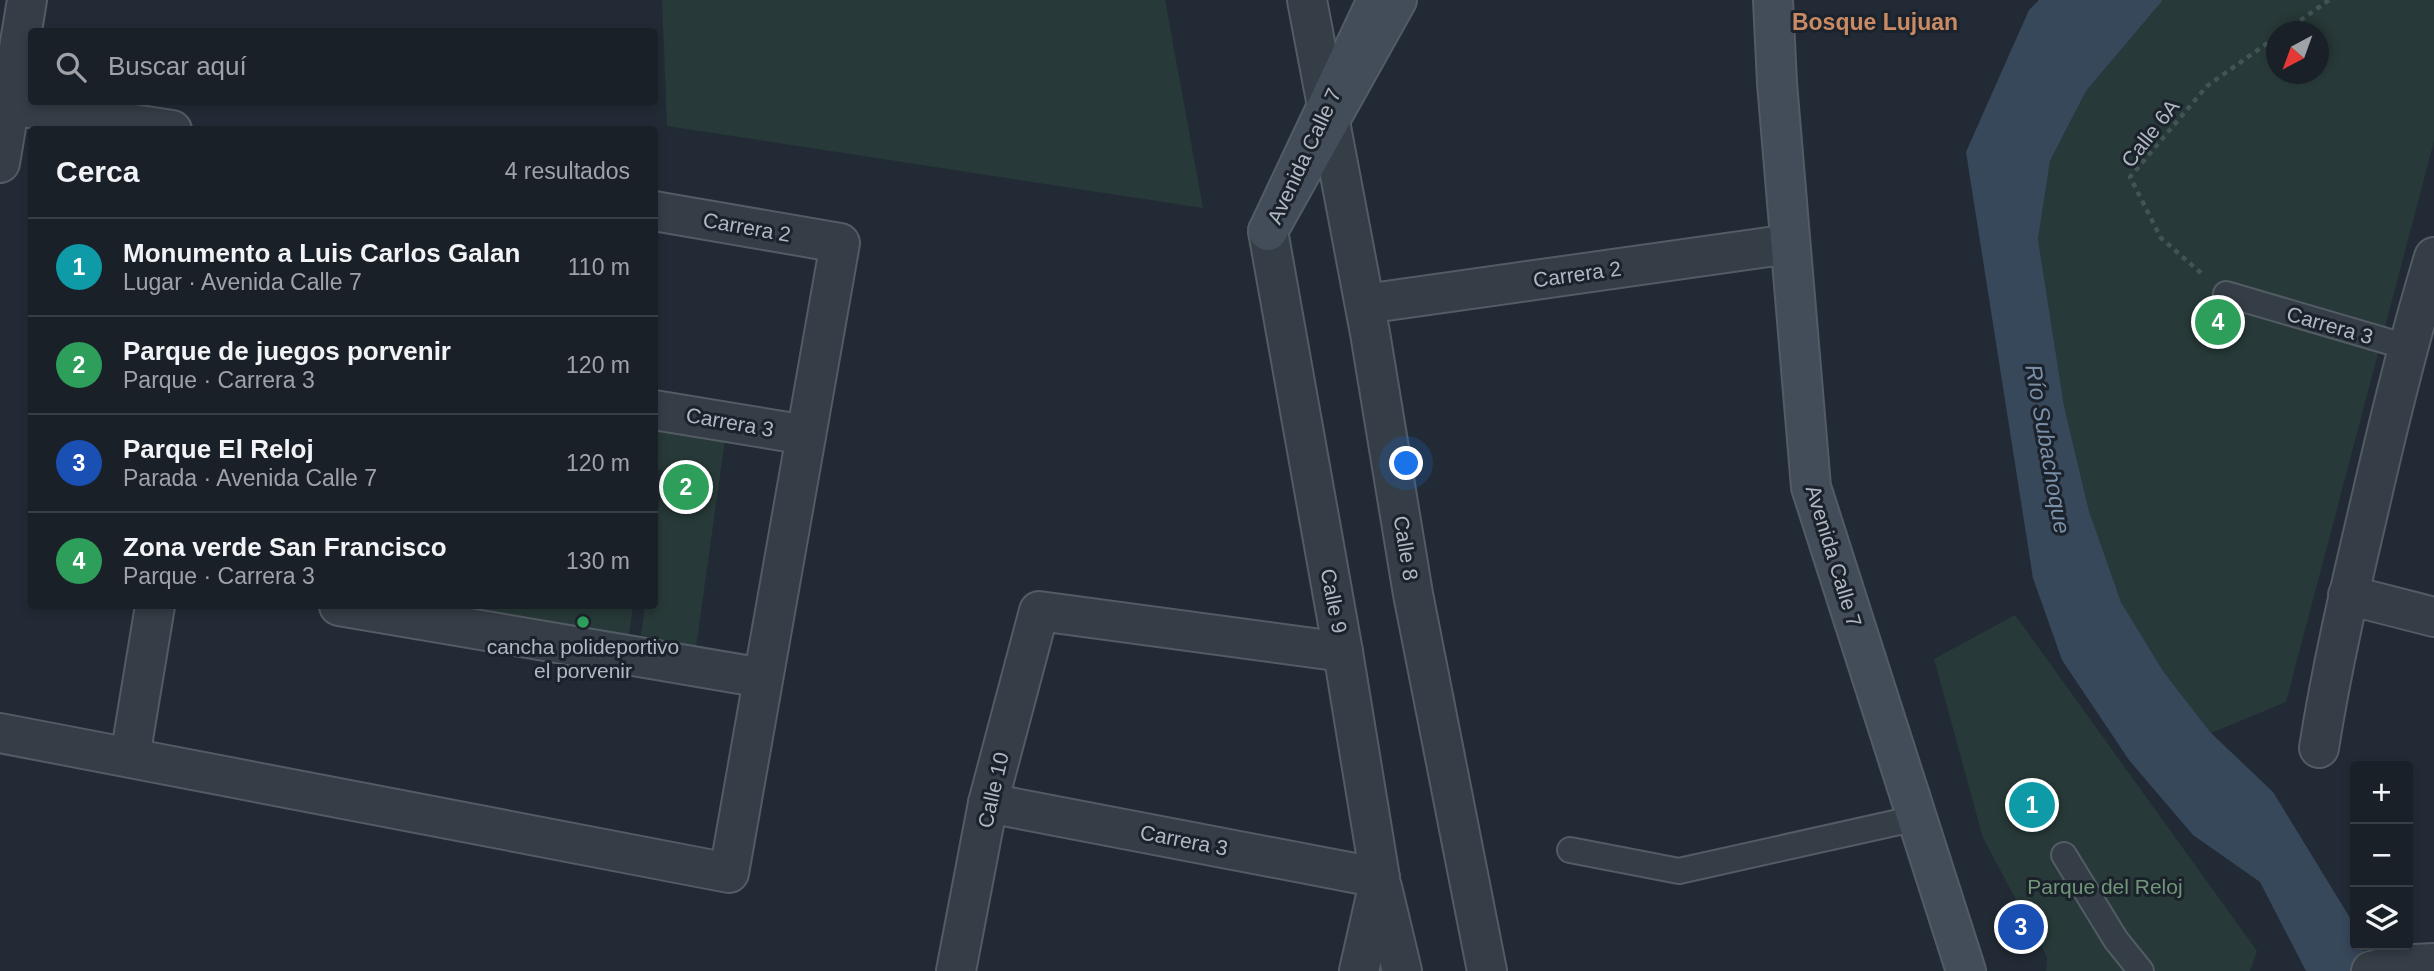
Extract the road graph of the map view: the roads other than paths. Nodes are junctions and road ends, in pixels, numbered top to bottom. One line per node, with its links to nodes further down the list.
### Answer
1 (27, 0): 6 (street)
2 (1307, 0): 14 (street, Calle 8)
3 (1377, 0): 10 (main road, Avenida Calle 7)
4 (1397, 0): 10 (main road, Avenida Calle 7)
5 (1773, 0): 11 (main road, Avenida Calle 7)
6 (10, 105): 7 (street); 8 (street)
7 (146, 126)
8 (0, 163)
9 (658, 212): 17 (street, Carrera 2)
10 (1268, 231): 22 (street, Calle 9)
11 (1790, 244): 14 (street, Carrera 2); 28 (main road, Avenida Calle 7)
12 (2434, 257): 15 (street)
13 (2226, 294): 15 (lane, Carrera 3)
14 (1365, 304): 37 (street, Calle 8)
15 (2420, 351): 18 (street)
16 (658, 411): 17 (street, Carrera 3)
17 (806, 435): 23 (street)
18 (2348, 595): 21 (street); 25 (street)
19 (155, 609): 26 (street)
20 (359, 609): 23 (street)
21 (2434, 617)
22 (1343, 652): 27 (street, Calle 10); 31 (street, Calle 9)
23 (763, 678): 26 (street)
24 (0, 733): 26 (street)
25 (2319, 748)
26 (130, 757)
27 (988, 803): 31 (street, Carrera 3); 34 (street, Calle 10)
28 (1917, 818): 29 (lane); 38 (main road, Avenida Calle 7)
29 (1570, 850)
30 (2064, 855): 39 (lane)
31 (1380, 878): 35 (street, Calle 9); 36 (street)
32 (2434, 963): 33 (street)
33 (2385, 969)
34 (956, 971)
35 (1359, 971)
36 (1402, 971)
37 (1487, 971)
38 (1966, 971)
39 (2141, 971)

